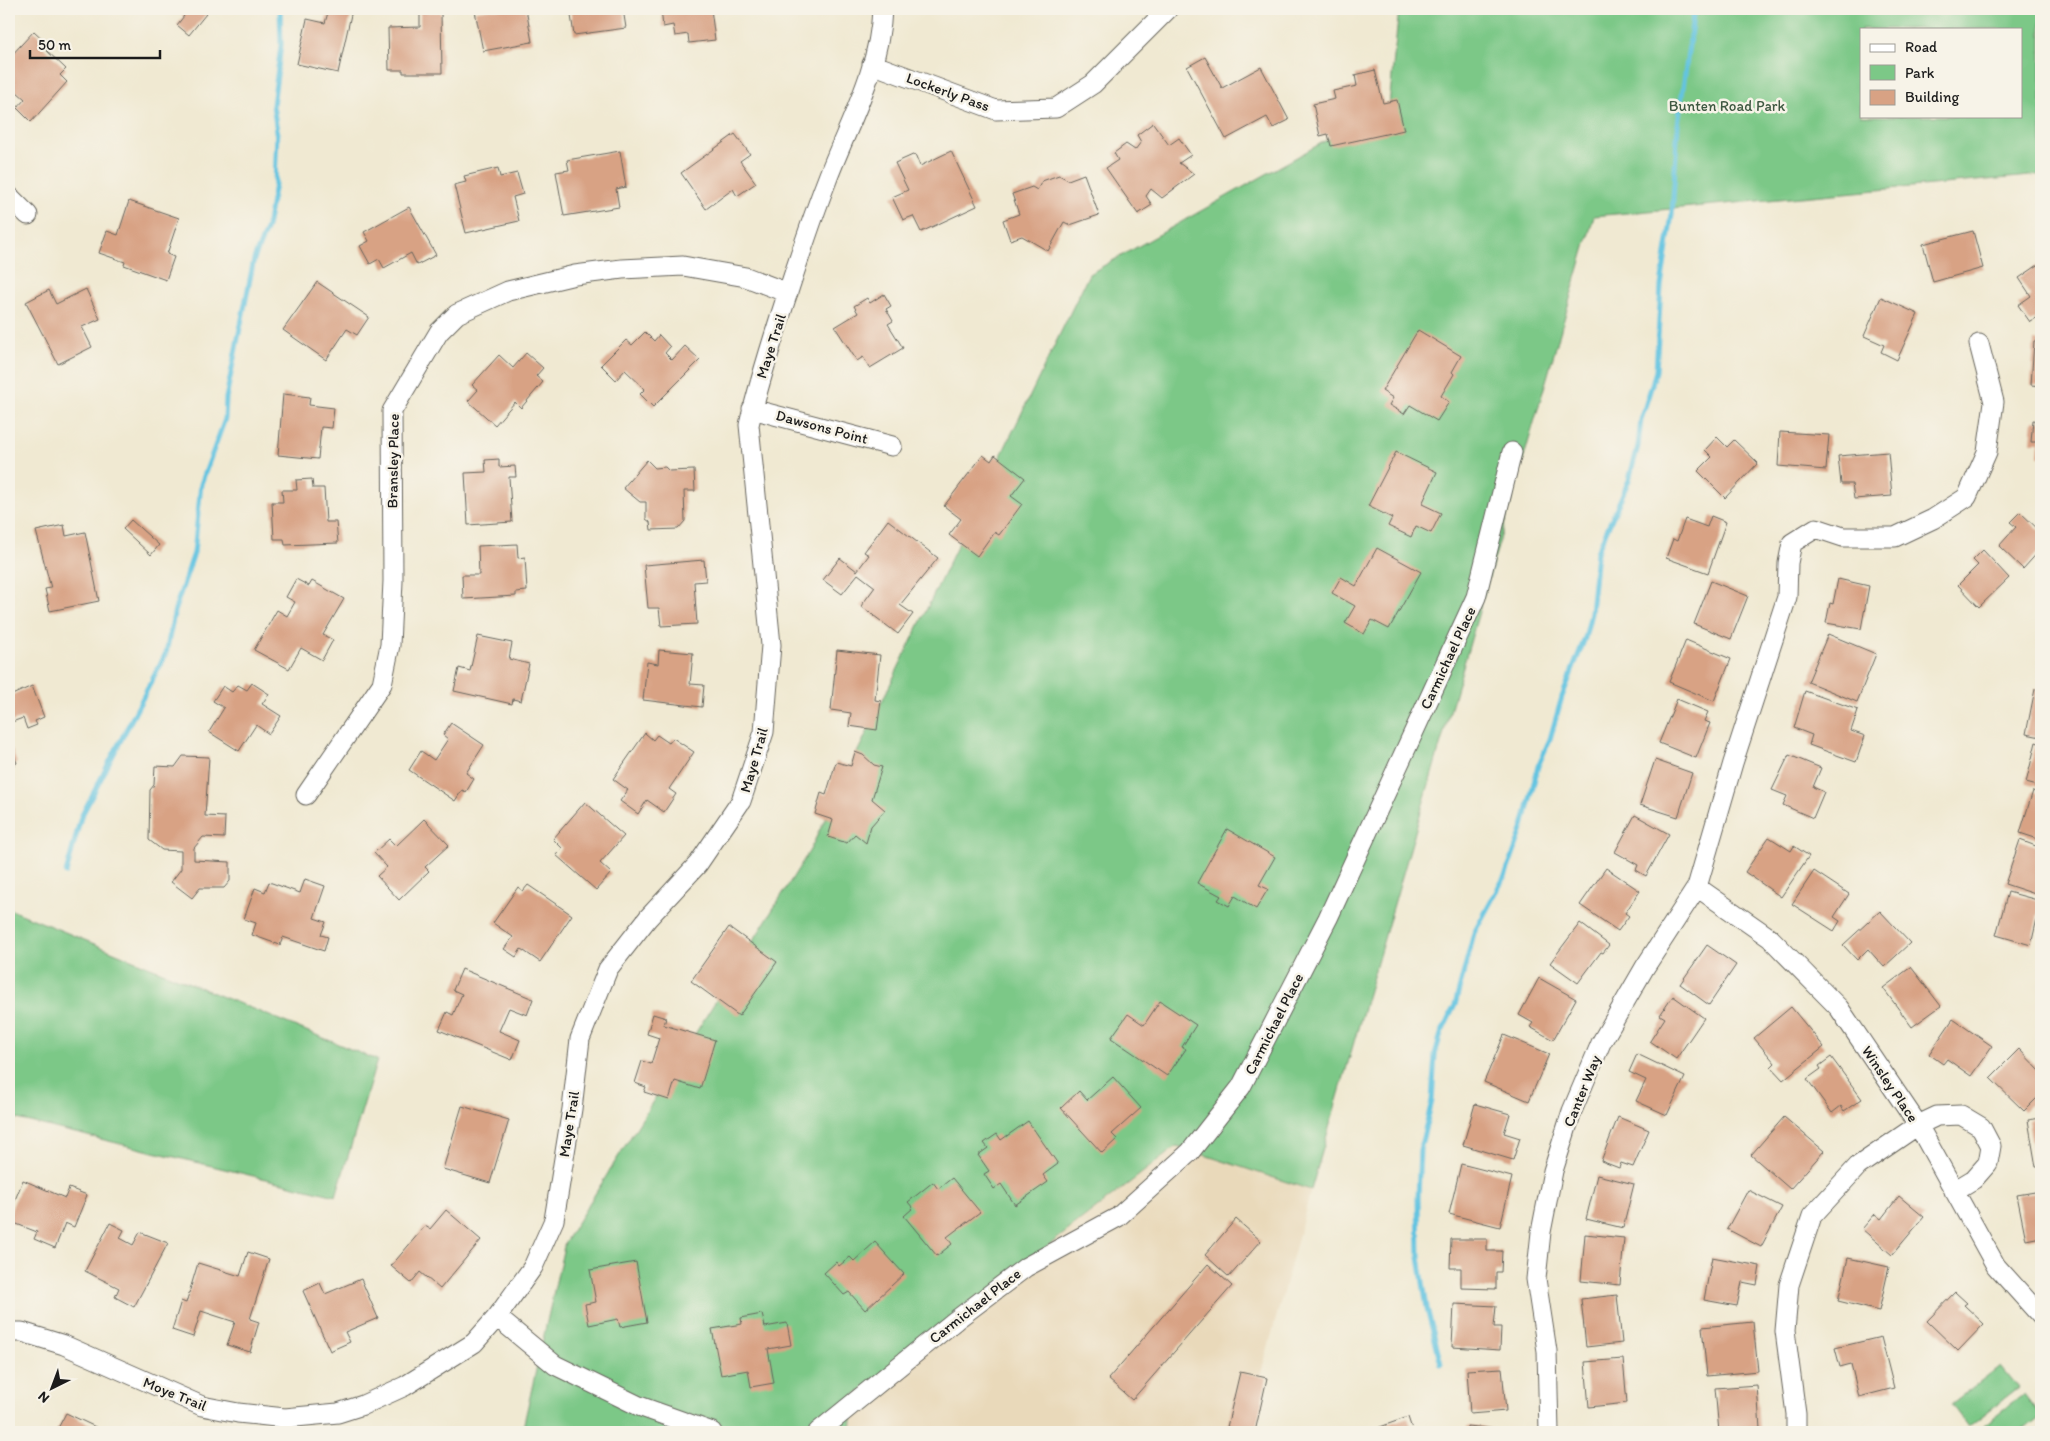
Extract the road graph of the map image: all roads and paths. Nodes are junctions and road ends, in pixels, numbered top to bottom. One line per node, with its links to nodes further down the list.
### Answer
1 (882, 9): 3 (street, Maye Trail)
2 (1168, 9): 3 (street, Lockerly Pass)
3 (872, 64): 6 (street, Maye Trail)
4 (9, 196): 5 (street)
5 (28, 215)
6 (788, 293): 8 (street, Maye Trail); 11 (street, Bransley Place)
7 (1978, 344): 12 (street, Canter Way)
8 (752, 409): 9 (street, Dawsons Point); 16 (street, Maye Trail)
9 (892, 446)
10 (1512, 452): 20 (street, Carmichael Place)
11 (306, 795)
12 (1697, 887): 13 (street, Winsley Place); 21 (street, Canter Way)
13 (1918, 1125): 14 (street, Winsley Place); 14 (street); 22 (street)
14 (1954, 1192): 15 (street, Winsley Place)
15 (2041, 1316)
16 (497, 1317): 18 (street, Maye Trail); 19 (street)
17 (9, 1332): 18 (street, Moye Trail)
18 (405, 1386)
19 (712, 1432)
20 (818, 1432)
21 (1549, 1432)
22 (1796, 1432)

